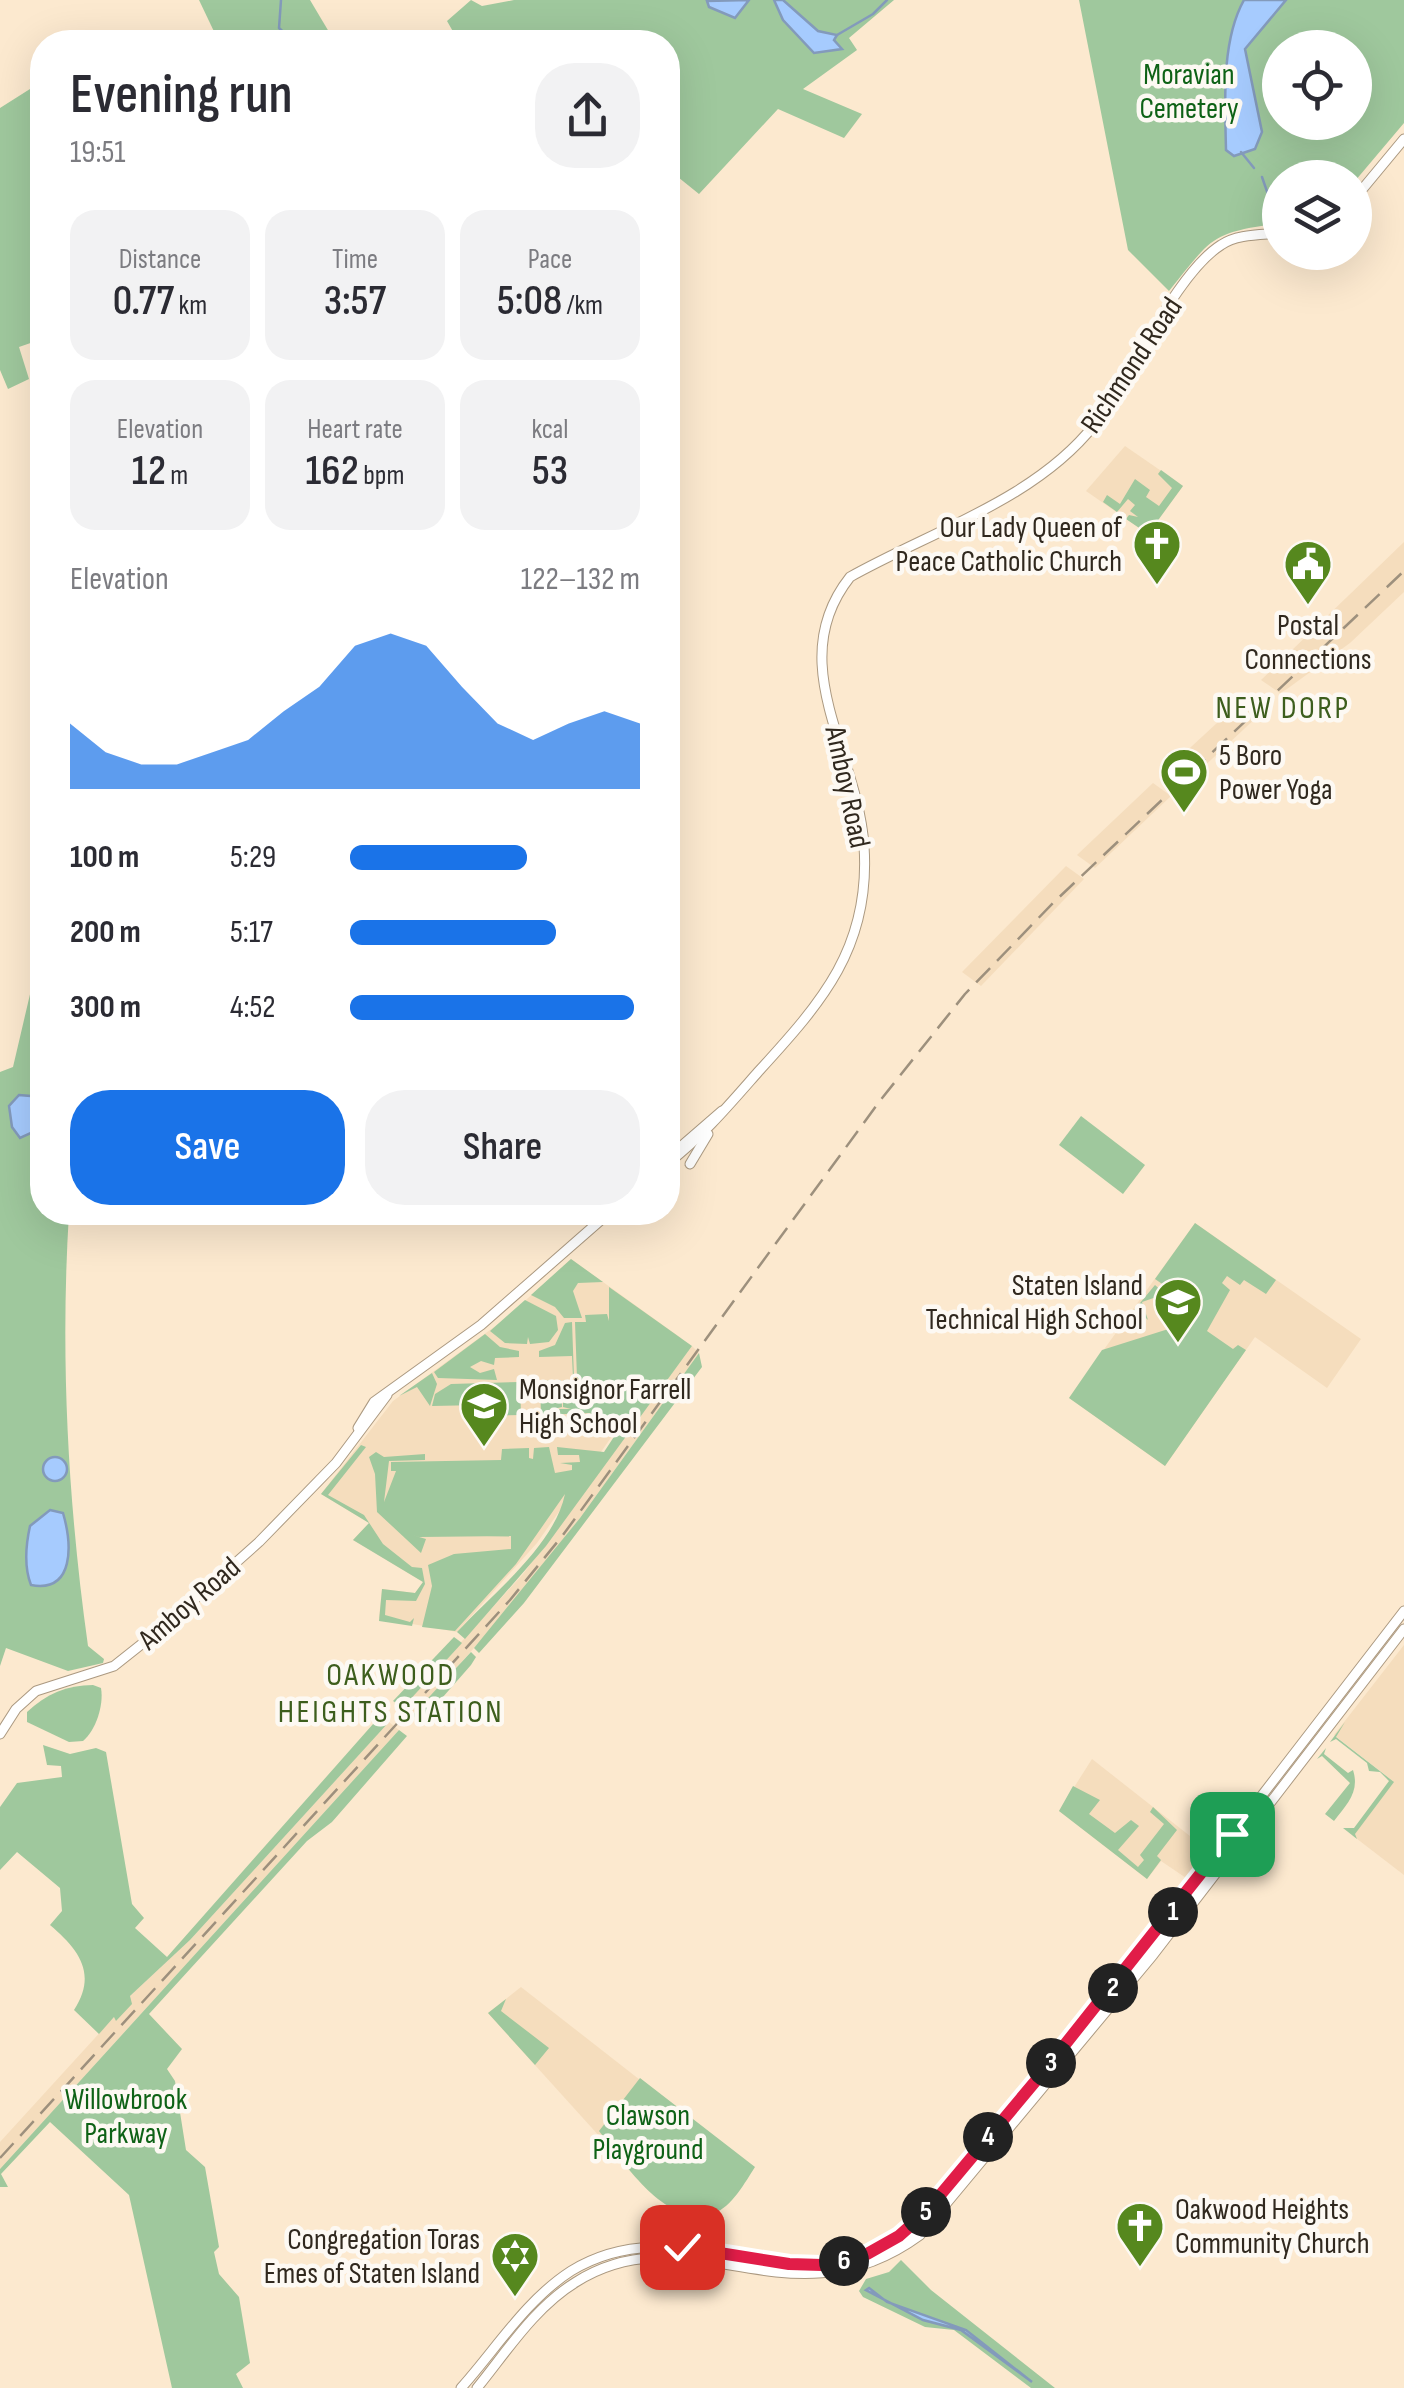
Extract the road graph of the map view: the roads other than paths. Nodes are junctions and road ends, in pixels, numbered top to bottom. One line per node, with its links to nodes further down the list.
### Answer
1 (1404, 140): 2 (main road)
2 (1372, 178)
3 (1262, 235): 4 (main road, Richmond Road)
4 (830, 602): 5 (main road, Amboy Road)
5 (724, 1109): 6 (main road, Amboy Road); 7 (main road, Amboy Road)
6 (712, 1127): 8 (main road, Amboy Road); 9 (main road)
7 (680, 1151)
8 (680, 1152)
9 (690, 1164)
10 (595, 1225): 13 (main road, Amboy Road)
11 (1404, 1611): 14 (main road)
12 (1404, 1629): 15 (main road)
13 (0, 1734)
14 (461, 2388)
15 (477, 2388)

